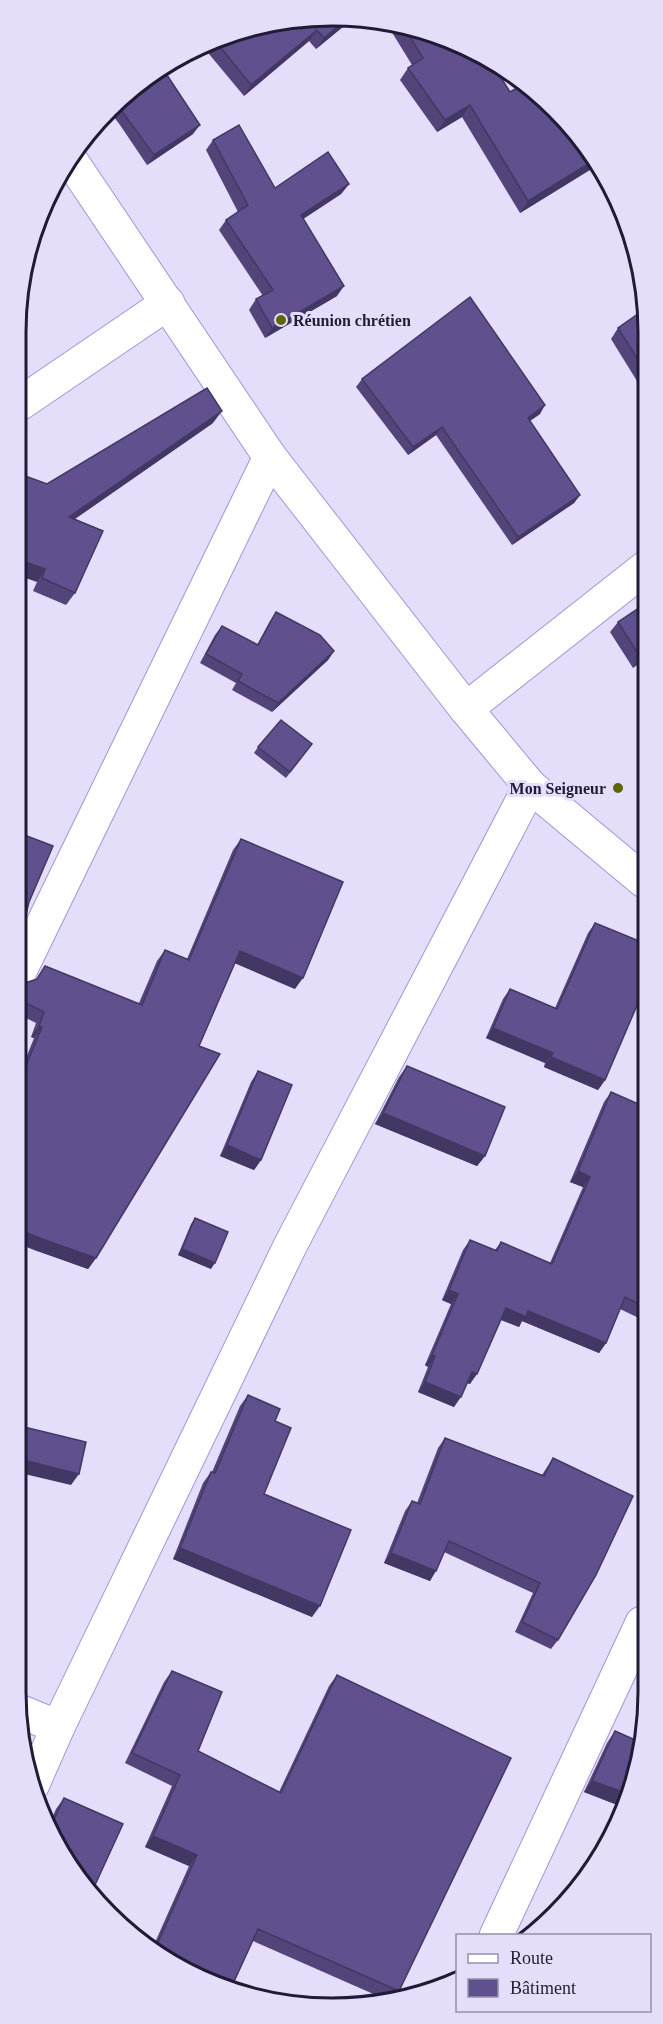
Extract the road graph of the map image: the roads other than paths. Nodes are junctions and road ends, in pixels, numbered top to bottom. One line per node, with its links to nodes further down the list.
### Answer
1 (74, 165): 2 (street)
2 (168, 303): 3 (street); 4 (street)
3 (26, 400)
4 (270, 457): 6 (street); 9 (street)
5 (638, 573): 6 (street)
6 (465, 709): 7 (street)
7 (530, 786): 8 (street); 12 (street)
8 (638, 876)
9 (26, 959)
10 (638, 1632): 14 (street)
11 (26, 1714): 12 (street)
12 (58, 1727): 13 (street)
13 (37, 1775)
14 (496, 1934)

